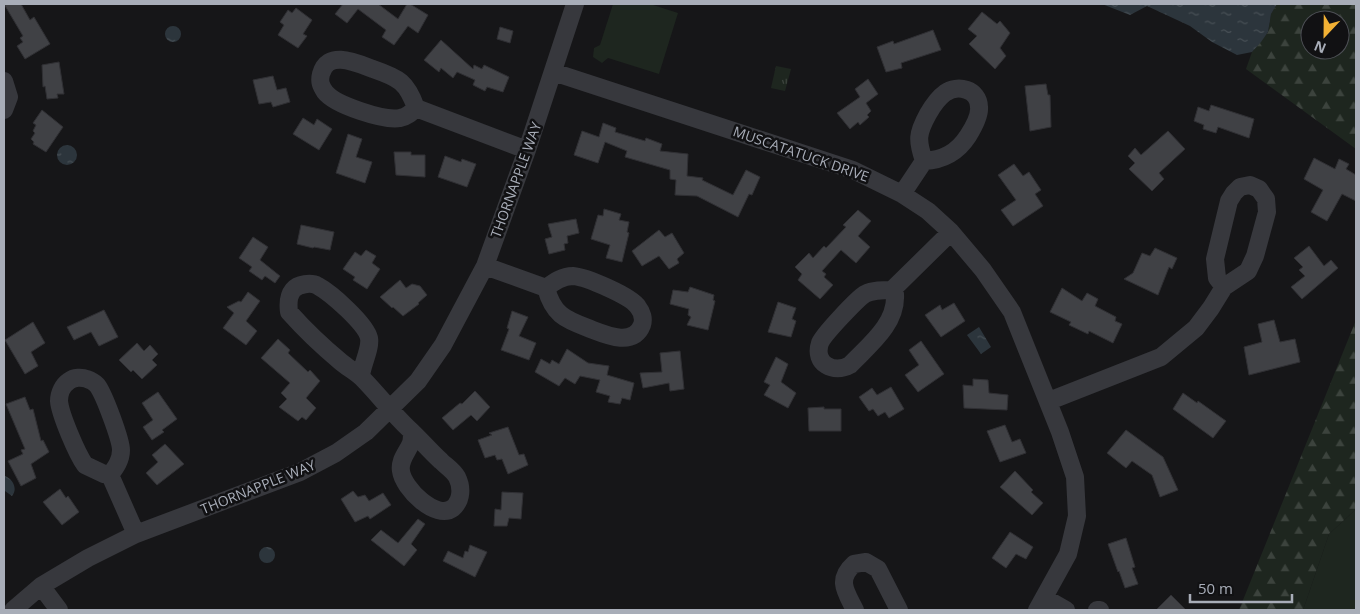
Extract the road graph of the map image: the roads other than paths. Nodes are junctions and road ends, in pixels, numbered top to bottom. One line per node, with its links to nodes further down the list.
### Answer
1 (575, 4): 2 (street, THORNAPPLE WAY)
2 (553, 72): 6 (street, THORNAPPLE WAY); 8 (street, MUSCATATUCK DRIVE)
3 (4, 81): 5 (street)
4 (416, 108): 4 (street); 6 (street)
5 (4, 110)
6 (527, 150): 10 (street, THORNAPPLE WAY)
7 (924, 162): 8 (street)
8 (902, 194): 9 (street, MUSCATATUCK DRIVE)
9 (951, 232): 13 (street); 15 (street, MUSCATATUCK DRIVE)
10 (485, 266): 12 (street); 16 (street, THORNAPPLE WAY)
11 (1224, 287): 11 (street); 15 (street)
12 (546, 288): 12 (street)
13 (892, 290): 13 (street)
14 (360, 376): 14 (street); 16 (street)
15 (1049, 401): 21 (street, MUSCATATUCK DRIVE)
16 (391, 408): 17 (street); 19 (street, THORNAPPLE WAY)
17 (412, 432)
18 (110, 475): 18 (street); 19 (street)
19 (136, 534): 20 (street, THORNAPPLE WAY)
20 (41, 586): 22 (street, THORNAPPLE WAY); 23 (street)
21 (1041, 604): 26 (street)
22 (13, 610)
23 (59, 610)
24 (855, 610): 25 (street)
25 (899, 610)
26 (1066, 610)

